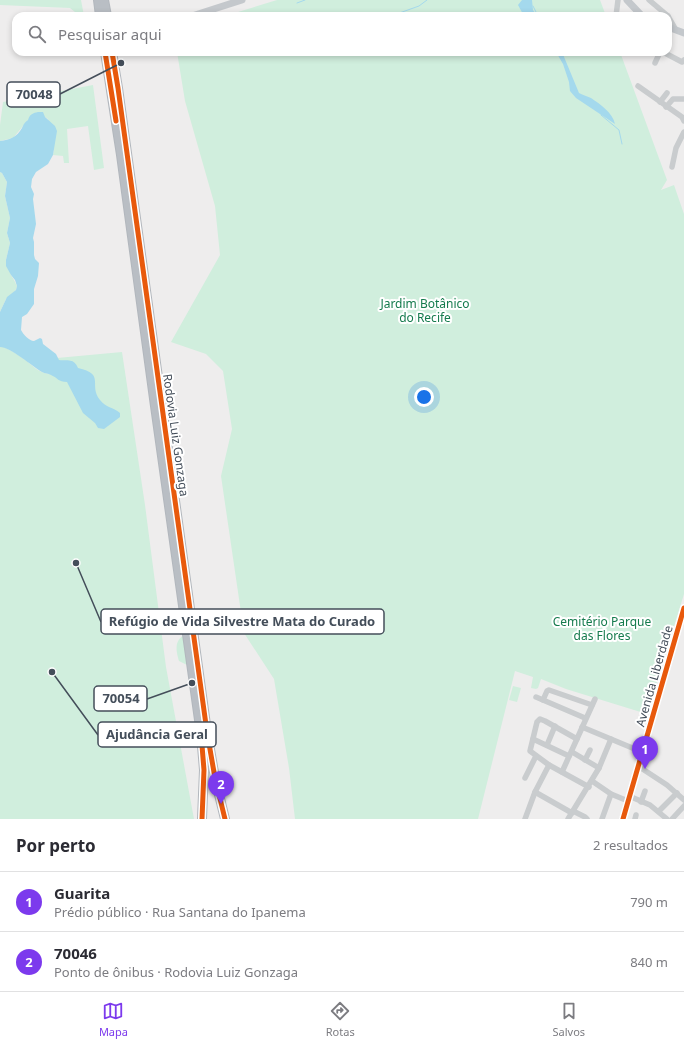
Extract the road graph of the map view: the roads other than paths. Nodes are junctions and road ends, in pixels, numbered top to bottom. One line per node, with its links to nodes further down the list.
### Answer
1 (98, 0): 7 (highway)
2 (104, 0): 8 (highway)
3 (242, 0): 9 (main road)
4 (618, 0): 10 (street)
5 (627, 0): 11 (main road)
6 (649, 0): 12 (street)
7 (100, 12)
8 (106, 12)
9 (204, 12)
10 (616, 12)
11 (636, 12)
12 (663, 12)
13 (672, 30): 14 (main road)
14 (684, 33)
15 (106, 56): 63 (highway, Rodovia Luiz Gonzaga)
16 (113, 56): 64 (highway, Rodovia Luiz Gonzaga)
17 (658, 56): 20 (street)
18 (671, 56): 19 (street)
19 (684, 60)
20 (655, 63)
21 (638, 86): 24 (street)
22 (667, 92): 24 (street)
23 (684, 99): 25 (street)
24 (660, 102): 25 (street)
25 (666, 107): 26 (street)
26 (684, 121)
27 (684, 132): 28 (street)
28 (672, 167)
29 (684, 608): 30 (main road, Avenida Liberdade)
30 (682, 621): 43 (main road, Avenida Liberdade)
31 (536, 697): 33 (street)
32 (595, 699): 34 (street)
33 (542, 700): 34 (street); 35 (street)
34 (592, 705): 35 (street)
35 (586, 718): 37 (street)
36 (555, 726): 38 (street); 39 (street); 41 (street)
37 (582, 727): 39 (street); 40 (street)
38 (533, 739): 41 (street); 45 (street)
39 (577, 739): 44 (street)
40 (611, 739): 43 (street); 49 (street)
41 (547, 745): 44 (street)
42 (590, 750): 46 (street)
43 (642, 752): 48 (main road, Avenida Liberdade)
44 (570, 754): 46 (street); 50 (street)
45 (536, 756): 47 (street); 51 (street)
46 (585, 760): 49 (street)
47 (549, 765): 50 (street); 54 (street)
48 (638, 766): 55 (street); 57 (main road, Avenida Liberdade)
49 (599, 768): 52 (street)
50 (562, 772): 52 (street)
51 (525, 778)
52 (590, 784): 56 (street); 61 (street)
53 (645, 791): 59 (street)
54 (535, 792): 61 (street); 65 (street)
55 (677, 793): 58 (street); 62 (street)
56 (611, 794): 57 (street); 68 (street)
57 (629, 799): 59 (street); 69 (main road, Avenida Liberdade)
58 (684, 800)
59 (641, 802): 62 (street)
60 (684, 806): 71 (street)
61 (573, 812): 66 (street); 67 (street)
62 (659, 812): 70 (street)
63 (202, 819)
64 (225, 819)
65 (526, 819)
66 (568, 819)
67 (586, 819)
68 (602, 819)
69 (624, 819)
70 (667, 819)
71 (672, 819)

